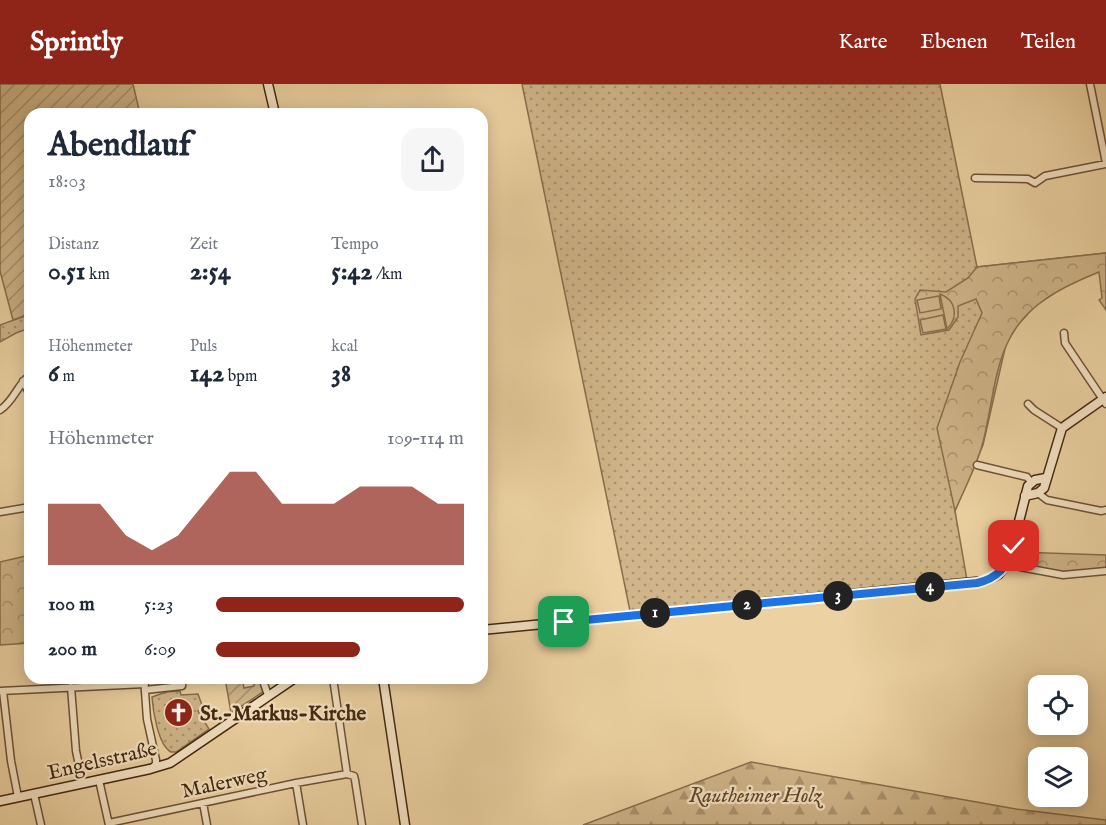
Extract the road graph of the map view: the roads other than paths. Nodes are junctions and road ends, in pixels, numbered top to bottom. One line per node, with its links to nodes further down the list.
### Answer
1 (268, 84): 3 (street)
2 (1090, 84): 4 (street)
3 (274, 108)
4 (1106, 163): 5 (street)
5 (975, 178)
6 (1064, 333): 8 (street)
7 (23, 381): 10 (street)
8 (1105, 400): 11 (street)
9 (1028, 404): 11 (street)
10 (0, 410)
11 (1062, 428): 13 (street)
12 (977, 465): 14 (street)
13 (1046, 478): 14 (street); 15 (street)
14 (1031, 482): 16 (street)
15 (1038, 493): 16 (street); 18 (street)
16 (1025, 496): 20 (street)
17 (24, 508): 19 (street)
18 (1106, 510)
19 (0, 512)
20 (1008, 561): 21 (street); 22 (street)
21 (1106, 571)
22 (488, 629)
23 (145, 684): 24 (street); 29 (street); 32 (street)
24 (182, 684)
25 (264, 684): 31 (street)
26 (285, 684): 31 (street, Engelsstraße)
27 (334, 684): 33 (street)
28 (384, 684): 46 (street)
29 (71, 687): 30 (street); 36 (street)
30 (2, 691): 38 (street)
31 (268, 695): 32 (street, Engelsstraße)
32 (150, 770): 34 (street, Engelsstraße)
33 (347, 774): 35 (street, Malerweg); 45 (street)
34 (99, 780): 36 (street, Engelsstraße); 41 (street)
35 (296, 783): 40 (street, Malerweg); 44 (street)
36 (83, 784): 37 (street, Engelsstraße)
37 (34, 794): 38 (street, Engelsstraße); 42 (street)
38 (18, 797): 39 (street, Engelsstraße)
39 (0, 801)
40 (203, 803): 41 (street, Malerweg); 43 (street)
41 (109, 824)
42 (41, 825)
43 (207, 825)
44 (303, 825)
45 (362, 825)
46 (405, 825)

